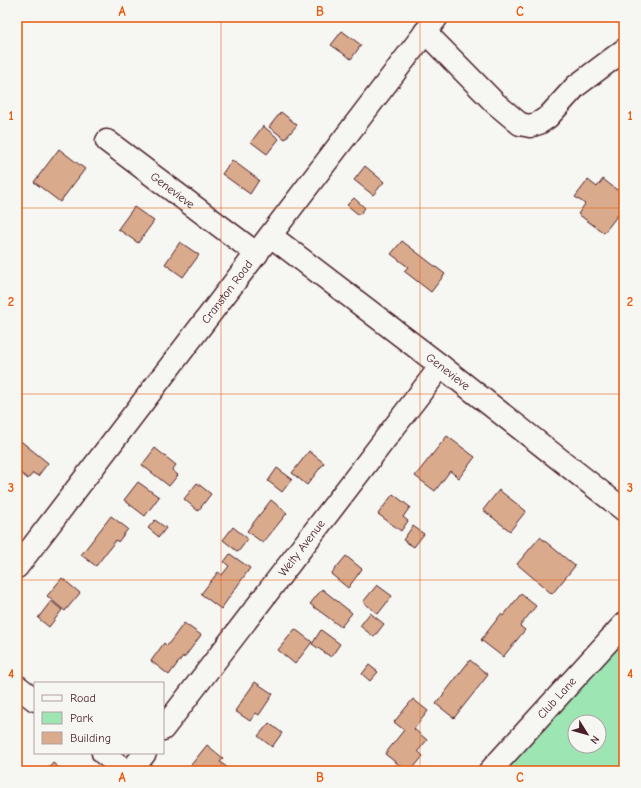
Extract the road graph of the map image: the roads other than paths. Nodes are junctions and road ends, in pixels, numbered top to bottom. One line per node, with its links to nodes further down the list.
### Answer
1 (431, 25): 2 (street); 4 (street, Cranston Road)
2 (624, 50)
3 (107, 141): 5 (street, Genevieve)
4 (271, 236): 5 (street, Cranston Road); 6 (street, Genevieve)
5 (257, 254): 8 (street, Cranston Road)
6 (441, 366): 7 (street, Genevieve); 12 (street, Welty Avenue)
7 (624, 510)
8 (17, 567)
9 (624, 624): 17 (street, Club Lane)
10 (17, 686): 11 (street)
11 (34, 699)
12 (164, 728)
13 (104, 754): 15 (street)
14 (144, 754): 16 (street)
15 (126, 771)
16 (131, 771)
17 (490, 771)

